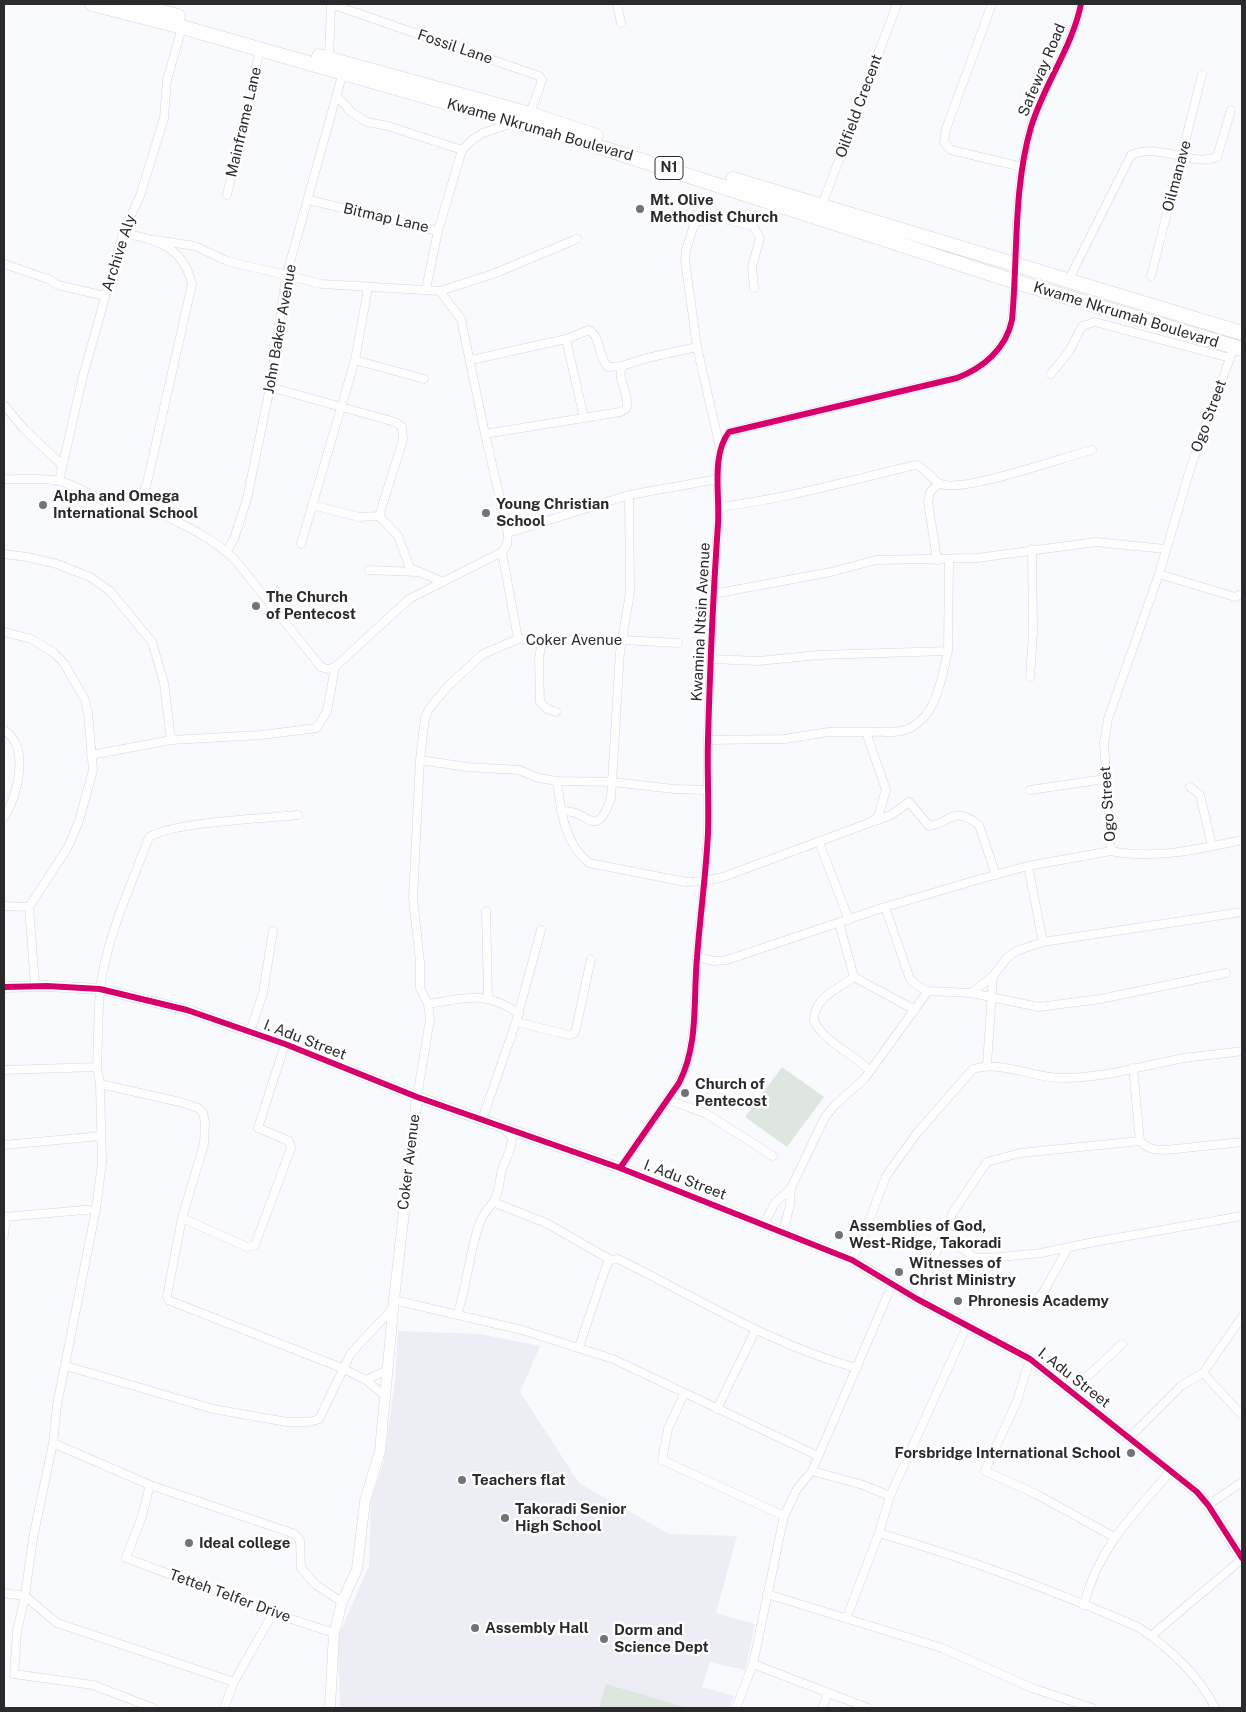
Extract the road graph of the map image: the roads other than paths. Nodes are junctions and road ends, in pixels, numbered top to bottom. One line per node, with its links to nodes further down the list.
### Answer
1 (92, 4): 9 (highway, Kwame Nkrumah Boulevard / N1)
2 (133, 4): 11 (highway, Kwame Nkrumah Boulevard / N1)
3 (331, 4): 11 (street); 16 (street, Fossil Lane)
4 (617, 4): 8 (street)
5 (897, 4): 23 (street, Oilfield Crecent)
6 (992, 4): 20 (street)
7 (1081, 4): 20 (street, Safeway Road)
8 (622, 23)
9 (182, 27): 10 (highway, Kwame Nkrumah Boulevard / N1); 25 (street, Archive Aly)
10 (260, 49): 12 (highway, Kwame Nkrumah Boulevard / N1); 21 (street, Mainframe Lane)
11 (329, 58): 16 (highway, Kwame Nkrumah Boulevard / N1)
12 (343, 72): 14 (street, John Baker Avenue); 17 (highway, Kwame Nkrumah Boulevard / N1)
13 (1202, 75): 19 (street, Oilmanave)
14 (337, 96): 18 (street); 22 (street, John Baker Avenue)
15 (1231, 110): 19 (street)
16 (530, 114): 23 (highway, Kwame Nkrumah Boulevard / N1)
17 (516, 122): 18 (street); 33 (highway, Kwame Nkrumah Boulevard / N1)
18 (462, 150): 24 (street, Bitmap Lane)
19 (1182, 156): 30 (street, Oilmanave); 32 (street)
20 (1022, 167): 29 (street, Safeway Road)
21 (227, 195)
22 (309, 200): 24 (street, Bitmap Lane); 31 (street, John Baker Avenue)
23 (821, 208): 29 (highway, Kwame Nkrumah Boulevard / N1)
24 (438, 231): 36 (street)
25 (123, 233): 27 (street); 38 (street, Archive Aly)
26 (577, 239): 37 (street)
27 (155, 240): 31 (street); 61 (street)
28 (4, 264): 38 (street)
29 (1017, 265): 32 (highway, Kwame Nkrumah Boulevard / N1); 33 (street, Kwamina Ntsin Avenue)
30 (1151, 276)
31 (286, 277): 34 (street); 48 (street, John Baker Avenue)
32 (1068, 279): 39 (highway, Kwame Nkrumah Boulevard / N1)
33 (1016, 282): 42 (highway, Kwame Nkrumah Boulevard / N1); 54 (street, Kwamina Ntsin Avenue)
34 (368, 288): 36 (street); 43 (street)
35 (754, 288): 41 (street)
36 (426, 290): 37 (street)
37 (440, 290): 44 (street)
38 (105, 296): 55 (street, Archive Aly)
39 (1242, 333)
40 (566, 339): 44 (street); 45 (street); 51 (street)
41 (697, 347): 45 (street); 54 (street)
42 (1236, 351): 46 (street); 68 (street, Ogo Street)
43 (355, 360): 47 (street); 50 (street)
44 (471, 360): 52 (street)
45 (622, 366): 51 (street)
46 (1051, 374)
47 (424, 379)
48 (270, 387): 50 (street); 69 (street, John Baker Avenue)
49 (4, 405): 55 (street)
50 (340, 408): 62 (street); 64 (street)
51 (584, 418): 52 (street)
52 (485, 434): 65 (street)
53 (1092, 450): 59 (street)
54 (721, 451): 57 (street, Kwamina Ntsin Avenue)
55 (61, 464): 58 (street, Archive Aly)
56 (4, 479): 58 (street)
57 (718, 479): 60 (street); 63 (street, Kwamina Ntsin Avenue)
58 (59, 481): 61 (street)
59 (940, 484): 63 (street); 72 (street)
60 (629, 495): 65 (street); 83 (street)
61 (139, 504): 69 (street)
62 (312, 505): 64 (street); 66 (street)
63 (719, 507): 78 (street, Kwamina Ntsin Avenue)
64 (379, 516): 75 (street)
65 (508, 533): 70 (street)
66 (301, 544)
67 (1032, 549): 68 (street); 73 (street); 88 (street)
68 (1165, 549): 76 (street, Ogo Street)
69 (227, 551): 87 (street)
70 (502, 552): 77 (street); 81 (street)
71 (4, 554): 92 (street)
72 (937, 560): 73 (street); 78 (street)
73 (949, 560): 85 (street)
74 (369, 570): 75 (street)
75 (417, 572): 77 (street)
76 (1159, 574): 79 (street); 96 (street, Ogo Street)
77 (442, 582): 87 (street)
78 (713, 594): 86 (street, Kwamina Ntsin Avenue)
79 (1242, 594)
80 (4, 632): 94 (street)
81 (518, 639): 82 (street, Coker Avenue); 95 (street, Coker Avenue)
82 (542, 640): 83 (street, Coker Avenue); 89 (street)
83 (623, 640): 84 (street, Coker Avenue); 98 (street)
84 (678, 643)
85 (948, 651): 86 (street); 91 (street)
86 (711, 659): 93 (street, Kwamina Ntsin Avenue)
87 (335, 667): 92 (street)
88 (1030, 677)
89 (556, 712)
90 (4, 730): 104 (street)
91 (866, 732): 93 (street); 105 (street)
92 (171, 740): 94 (street)
93 (708, 740): 100 (street, Kwamina Ntsin Avenue)
94 (91, 755): 114 (street)
95 (420, 760): 97 (street); 135 (street, Coker Avenue)
96 (1105, 779): 101 (street); 109 (street, Ogo Street)
97 (557, 781): 98 (street); 102 (street)
98 (613, 782): 100 (street); 102 (street)
99 (1190, 787): 108 (street)
100 (707, 790): 112 (street, Kwamina Ntsin Avenue)
101 (1030, 790)
102 (561, 811): 112 (street)
103 (298, 815): 130 (street)
104 (4, 818)
105 (876, 821): 107 (street); 111 (street)
106 (1242, 840): 108 (street)
107 (820, 842): 112 (street); 118 (street)
108 (1212, 846): 109 (street)
109 (1111, 851): 110 (street, Ogo Street)
110 (1028, 866): 111 (street, Ogo Street); 122 (street)
111 (996, 875): 115 (street, Ogo Street)
112 (705, 881): 123 (street, Kwamina Ntsin Avenue)
113 (4, 906): 114 (street)
114 (29, 907): 128 (street)
115 (885, 907): 118 (street, Ogo Street); 131 (street)
116 (486, 910): 133 (street)
117 (1242, 912): 122 (street)
118 (850, 920): 119 (street, Ogo Street)
119 (839, 923): 123 (street, Ogo Street); 127 (street)
120 (541, 930): 137 (street)
121 (273, 931): 138 (street)
122 (1044, 942): 126 (street)
123 (696, 957): 148 (street, Kwamina Ntsin Avenue)
124 (591, 959): 137 (street)
125 (1226, 973): 134 (street)
126 (993, 976): 132 (street); 134 (street)
127 (854, 977): 136 (street); 145 (street)
128 (35, 986): 129 (street, I. Adu Street); 130 (street, I. Adu Street)
129 (4, 987)
130 (100, 989): 138 (street, I. Adu Street); 142 (street)
131 (928, 991): 132 (street); 136 (street)
132 (971, 993): 134 (street)
133 (488, 998): 135 (street); 137 (street)
134 (992, 999): 141 (street)
135 (428, 1004): 147 (street, Coker Avenue)
136 (915, 1010): 145 (street)
137 (518, 1018): 149 (street)
138 (250, 1032): 139 (street, I. Adu Street)
139 (285, 1044): 147 (street, I. Adu Street); 162 (street)
140 (1242, 1052): 143 (street)
141 (987, 1065): 143 (street); 169 (street)
142 (97, 1067): 144 (street); 146 (street)
143 (1134, 1068): 152 (street)
144 (4, 1070)
145 (870, 1071): 157 (street)
146 (100, 1084): 151 (street); 162 (street)
147 (417, 1097): 149 (street, I. Adu Street); 173 (street, Coker Avenue)
148 (668, 1100): 155 (street); 156 (street, Kwamina Ntsin Avenue)
149 (482, 1120): 150 (street, I. Adu Street)
150 (503, 1128): 156 (street, I. Adu Street); 158 (street)
151 (101, 1136): 154 (street); 159 (street)
152 (1140, 1141): 153 (street); 166 (street)
153 (1242, 1142)
154 (4, 1145)
155 (773, 1156)
156 (620, 1168): 163 (street, I. Adu Street)
157 (791, 1188): 163 (street); 164 (street)
158 (493, 1202): 168 (street); 174 (street)
159 (96, 1210): 161 (street); 181 (street)
160 (1242, 1216): 167 (street)
161 (5, 1217): 165 (street)
162 (182, 1218): 182 (street)
163 (764, 1224): 164 (street, I. Adu Street)
164 (783, 1232): 169 (street, I. Adu Street)
165 (4, 1234)
166 (943, 1236): 167 (street); 171 (street)
167 (1068, 1248): 172 (street)
168 (611, 1260): 177 (street); 179 (street)
169 (852, 1260): 170 (street, I. Adu Street)
170 (892, 1285): 171 (street, I. Adu Street); 183 (street)
171 (917, 1299): 176 (street, I. Adu Street)
172 (1034, 1303)
173 (393, 1304): 174 (street); 182 (street); 184 (street, Coker Avenue)
174 (457, 1315): 179 (street)
175 (1242, 1317): 185 (street)
176 (968, 1324): 180 (street, I. Adu Street); 199 (street)
177 (756, 1329): 183 (street); 190 (street)
178 (1122, 1344): 187 (street)
179 (579, 1347): 188 (street)
180 (1030, 1359): 187 (street, I. Adu Street); 203 (street)
181 (66, 1366): 182 (street); 193 (street)
182 (342, 1368): 186 (street)
183 (857, 1368): 194 (street)
184 (387, 1370): 186 (street); 189 (street, Coker Avenue)
185 (1203, 1373): 191 (street); 192 (street)
186 (366, 1380): 189 (street)
187 (1067, 1388): 192 (street, I. Adu Street)
188 (684, 1394): 190 (street); 201 (street)
189 (385, 1396): 208 (street, Coker Avenue)
190 (717, 1408): 194 (street)
191 (1242, 1415)
192 (1130, 1437): 195 (street, I. Adu Street)
193 (53, 1444): 198 (street); 207 (street)
194 (818, 1456): 196 (street)
195 (1172, 1470): 200 (street, I. Adu Street); 203 (street)
196 (812, 1471): 199 (street); 201 (street)
197 (1242, 1482): 200 (street)
198 (150, 1485): 208 (street); 210 (street, Tetteh Telfer Drive)
199 (890, 1496): 202 (street)
200 (1208, 1505): 204 (street, I. Adu Street)
201 (784, 1516): 206 (street)
202 (880, 1533): 209 (street); 211 (street)
203 (1114, 1537): 209 (street)
204 (1242, 1559): 213 (street)
205 (4, 1593): 207 (street)
206 (767, 1594): 211 (street); 214 (street)
207 (25, 1596): 215 (street); 217 (street)
208 (342, 1602): 212 (street, Coker Avenue)
209 (1084, 1605): 213 (street)
210 (272, 1613): 212 (street, Tetteh Telfer Drive); 215 (street)
211 (847, 1617): 223 (street)
212 (334, 1633): 219 (street, Coker Avenue)
213 (1151, 1636): 224 (street)
214 (753, 1664): 216 (street); 220 (street)
215 (234, 1682): 218 (street)
216 (828, 1693): 221 (street); 222 (street)
217 (153, 1708)
218 (224, 1708)
219 (330, 1708)
220 (736, 1708)
221 (822, 1708)
222 (868, 1708)
223 (1093, 1708)
224 (1215, 1708)

